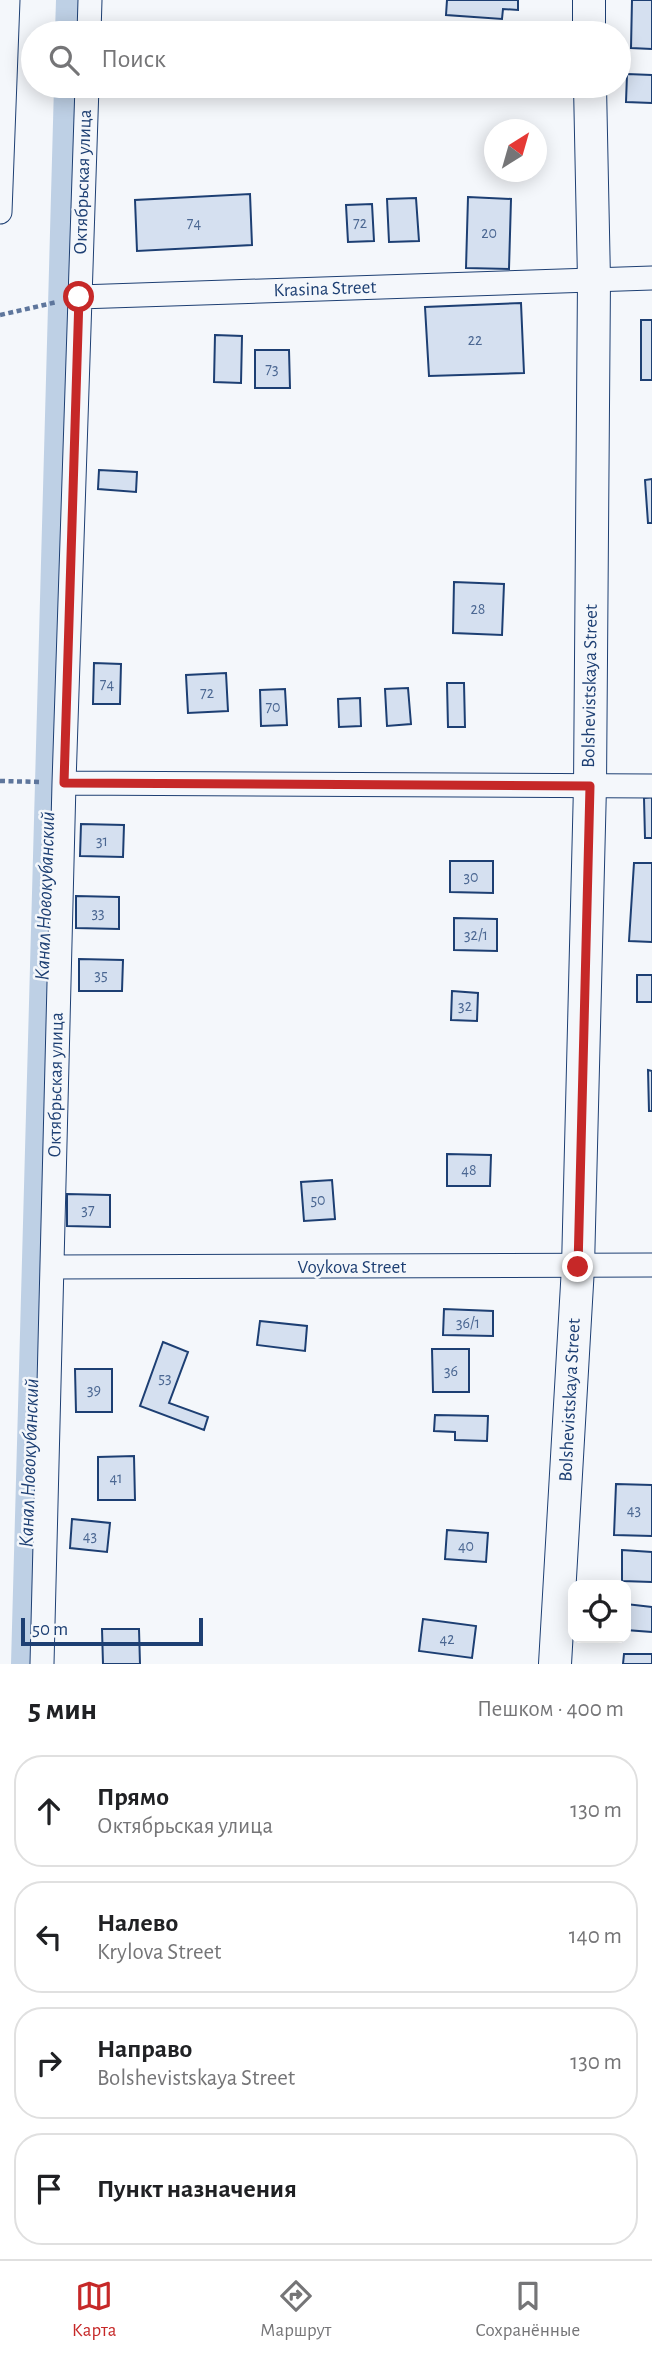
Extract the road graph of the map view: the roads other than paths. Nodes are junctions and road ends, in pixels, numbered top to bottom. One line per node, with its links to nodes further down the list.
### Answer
1 (8, 0): 8 (street)
2 (90, 0): 4 (street)
3 (589, 0): 5 (street)
4 (89, 21)
5 (589, 21)
6 (87, 98): 11 (street, Октябрьская улица)
7 (590, 98): 10 (street, Bolshevistskaya Street)
8 (0, 212)
9 (652, 278): 10 (street, Krasina Street)
10 (594, 280): 11 (street, Krasina Street); 13 (street, Bolshevistskaya Street)
11 (79, 297): 12 (street, Октябрьская улица)
12 (64, 783): 13 (street); 16 (street, Октябрьская улица)
13 (590, 786): 14 (street); 17 (street, Bolshevistskaya Street)
14 (652, 786)
15 (652, 1265): 17 (street, Voykova Street)
16 (52, 1267): 17 (street, Voykova Street); 18 (street, Октябрьская улица)
17 (578, 1267): 19 (street, Bolshevistskaya Street)
18 (42, 1664)
19 (555, 1664)

